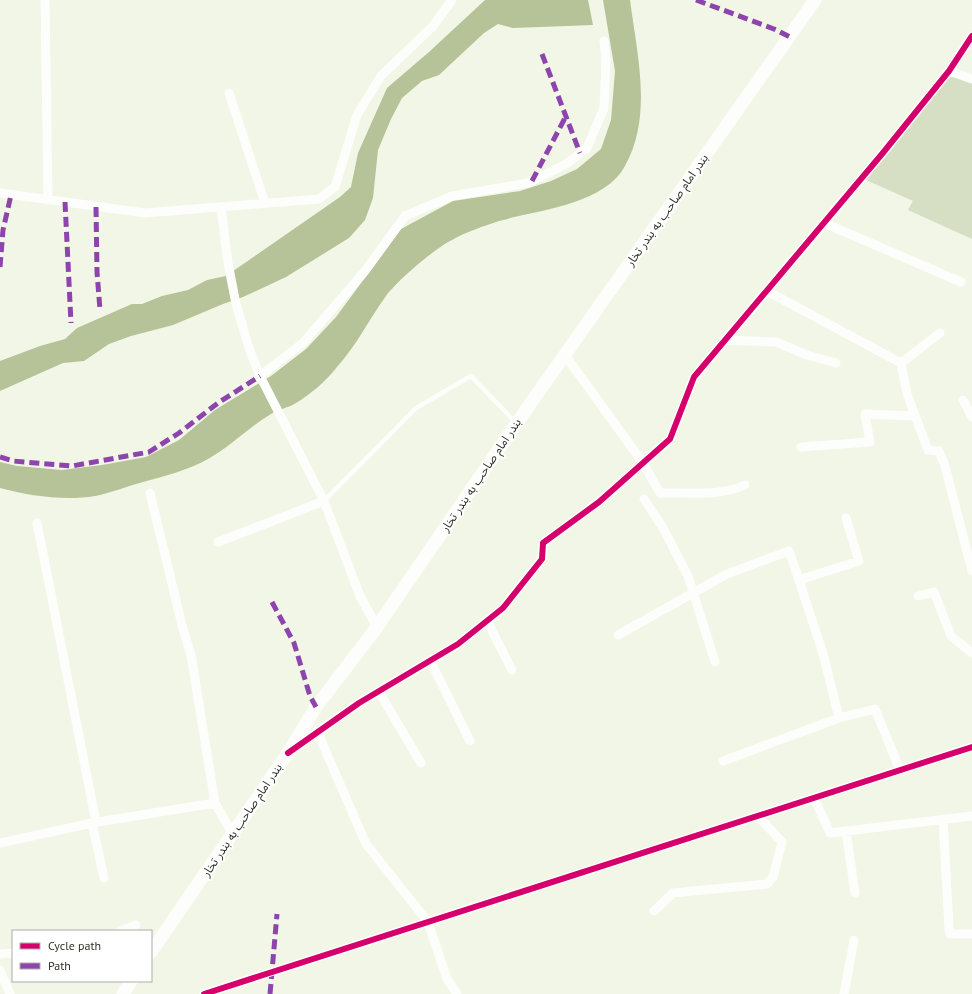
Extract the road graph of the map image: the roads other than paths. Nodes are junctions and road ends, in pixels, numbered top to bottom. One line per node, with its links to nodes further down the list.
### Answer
1 (45, 0): 10 (street)
2 (452, 0): 11 (street)
3 (815, 0): 18 (main road, بندر امام صاحب به بندر تخار)
4 (972, 36): 6 (street)
5 (604, 41): 21 (street)
6 (949, 72): 7 (street); 13 (street)
7 (972, 79)
8 (229, 93): 11 (street)
9 (0, 194): 10 (street)
10 (48, 200): 12 (street)
11 (265, 204): 12 (street)
12 (220, 207): 21 (street)
13 (824, 223): 14 (street); 15 (street)
14 (961, 282)
15 (767, 291): 17 (street); 20 (street)
16 (940, 333): 20 (street)
17 (725, 340): 19 (street); 27 (street)
18 (565, 355): 25 (main road, بندر امام صاحب به بندر تخار); 27 (street)
19 (836, 363)
20 (901, 363): 23 (street)
21 (260, 376): 31 (street)
22 (963, 400): 24 (street)
23 (915, 416): 26 (street); 35 (street)
24 (972, 417)
25 (516, 424): 31 (lane); 40 (main road, بندر امام صاحب به بندر تخار)
26 (801, 447)
27 (643, 463): 28 (street); 39 (street)
28 (745, 485)
29 (150, 493): 56 (street)
30 (644, 499): 37 (street)
31 (324, 501): 34 (street); 40 (street)
32 (846, 518): 36 (street)
33 (37, 523): 60 (street)
34 (218, 542)
35 (972, 571)
36 (799, 580): 37 (street); 47 (street)
37 (694, 593): 41 (street); 44 (street)
38 (918, 596): 42 (street)
39 (487, 621): 43 (street); 45 (street)
40 (377, 627): 51 (main road, بندر امام صاحب به بندر تخار)
41 (618, 635)
42 (972, 653)
43 (430, 660): 46 (street); 49 (street)
44 (714, 662)
45 (512, 670)
46 (379, 692): 48 (street); 53 (street)
47 (839, 718): 52 (street); 54 (street)
48 (317, 731): 51 (street); 67 (street)
49 (470, 741)
50 (972, 747): 54 (street)
51 (288, 753): 62 (main road, بندر امام صاحب به بندر تخار)
52 (723, 761)
53 (421, 763)
54 (900, 770): 55 (street)
55 (814, 798): 57 (street); 61 (street)
56 (214, 803): 60 (street); 62 (street)
57 (758, 816): 66 (street); 67 (street)
58 (972, 816): 59 (street)
59 (944, 820): 61 (street); 70 (street)
60 (94, 822): 63 (street); 64 (street)
61 (846, 831): 65 (street)
62 (232, 833): 72 (main road, بندر امام صاحب به بندر تخار)
63 (0, 843)
64 (104, 878)
65 (855, 893)
66 (654, 911)
67 (428, 922): 79 (street); 80 (street)
68 (136, 925): 69 (street)
69 (123, 930)
70 (972, 934)
71 (854, 940): 81 (street)
72 (152, 951)
73 (12, 953): 74 (street)
74 (0, 954)
75 (0, 970): 77 (street)
76 (130, 982): 78 (main road)
77 (10, 994)
78 (122, 994)
79 (204, 994)
80 (457, 994)
81 (844, 994)

